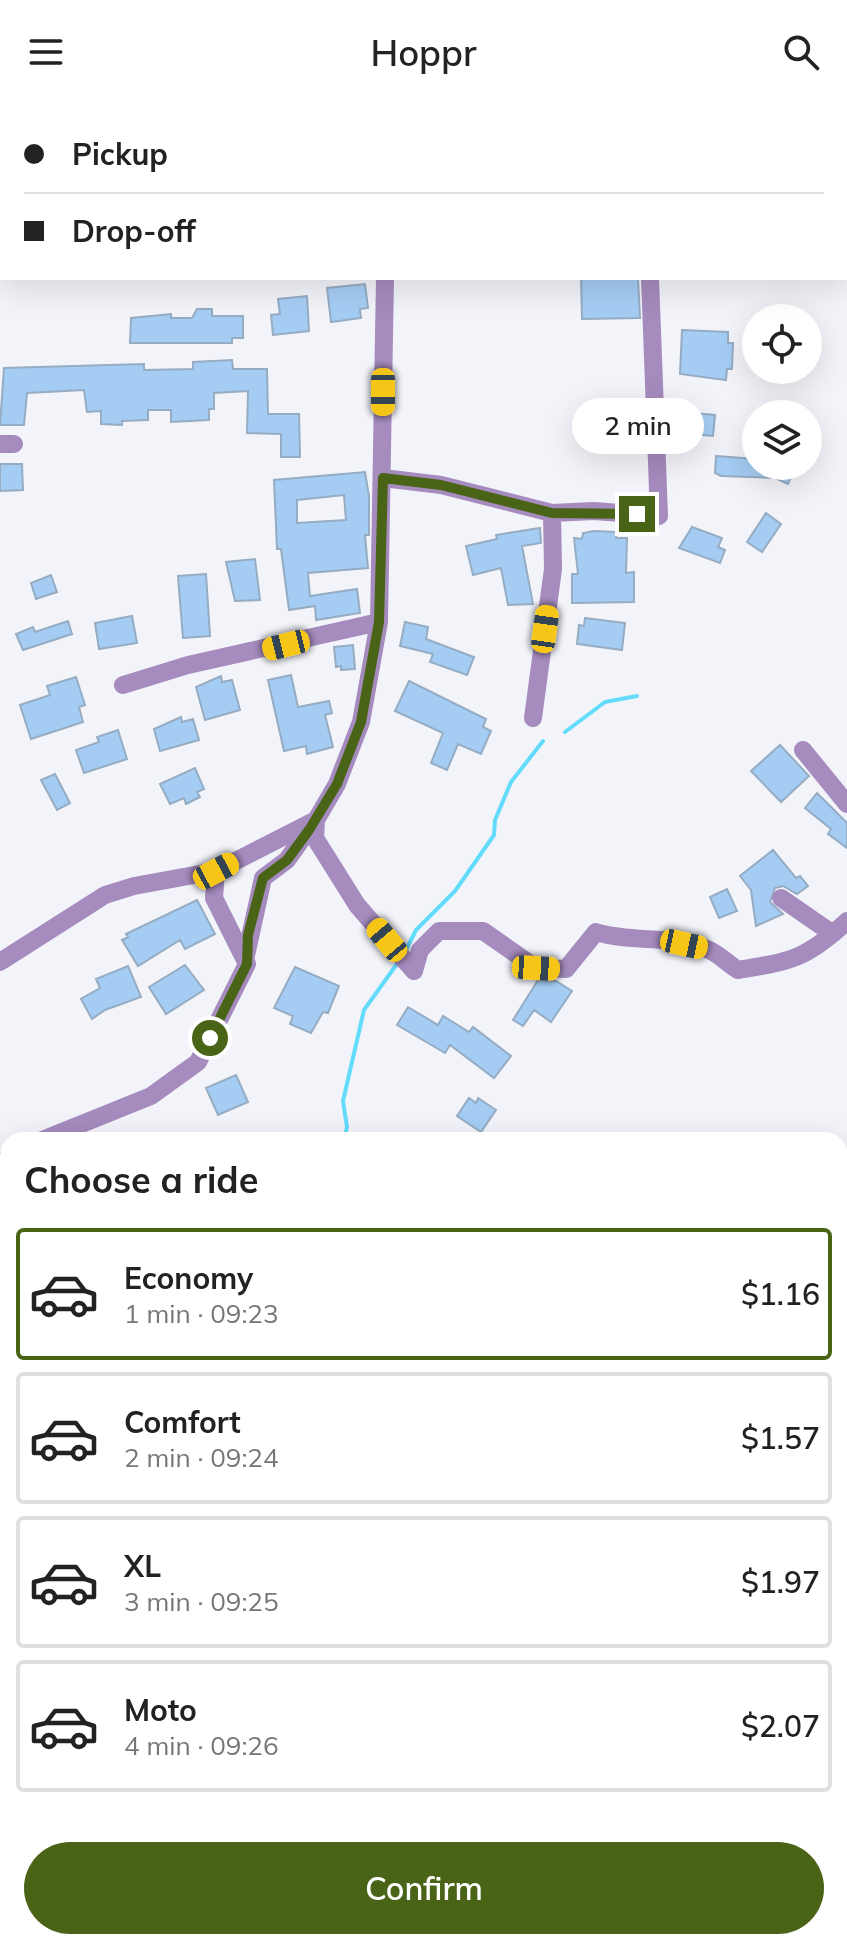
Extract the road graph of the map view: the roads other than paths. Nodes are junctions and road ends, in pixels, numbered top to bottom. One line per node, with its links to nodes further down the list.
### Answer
1 (385, 280): 3 (street)
2 (650, 280): 4 (street)
3 (383, 478): 4 (street); 5 (street)
4 (552, 513): 7 (street)
5 (379, 622): 6 (street); 10 (street)
6 (123, 685)
7 (533, 718)
8 (803, 750): 9 (street)
9 (847, 804)
10 (316, 820): 11 (street); 14 (street); 15 (street)
11 (216, 871): 15 (street); 16 (street)
12 (781, 898): 14 (street)
13 (847, 921): 14 (street)
14 (833, 934)
15 (245, 960): 17 (street)
16 (0, 962)
17 (62, 1132)

